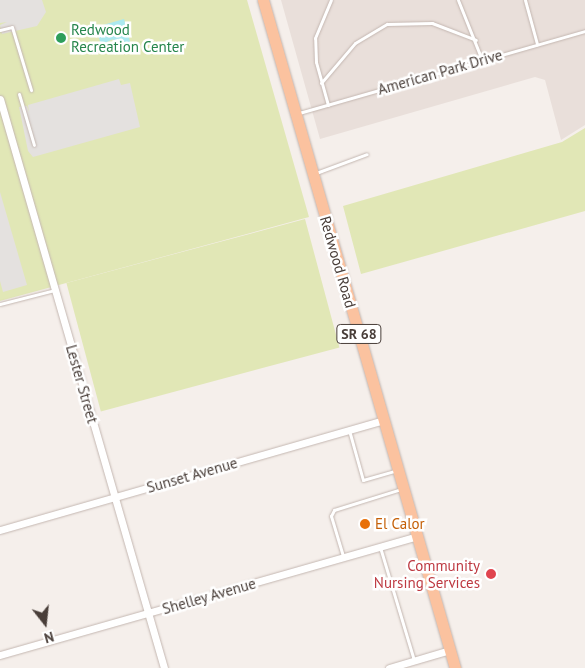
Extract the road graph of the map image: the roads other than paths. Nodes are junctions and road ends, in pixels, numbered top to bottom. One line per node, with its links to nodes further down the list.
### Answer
1 (263, 0): 15 (main road, Redwood Road / SR 68)
2 (331, 0): 10 (lane)
3 (458, 0): 7 (lane)
4 (525, 0): 8 (lane)
5 (0, 30): 11 (lane)
6 (585, 31): 8 (lane, American Park Drive)
7 (476, 40): 9 (lane); 10 (lane)
8 (537, 44): 9 (lane, American Park Drive)
9 (482, 60): 14 (lane, American Park Drive)
10 (322, 82): 14 (lane)
11 (31, 90)
12 (19, 94): 16 (lane)
13 (0, 99): 19 (street, Lester Street)
14 (328, 105): 15 (lane, American Park Drive)
15 (296, 114): 18 (main road, Redwood Road / SR 68)
16 (34, 145)
17 (367, 154): 18 (lane)
18 (313, 174): 21 (main road, Redwood Road / SR 68)
19 (55, 290): 20 (lane); 25 (street, Lester Street)
20 (0, 304)
21 (384, 420): 22 (street, Sunset Avenue); 23 (main road, Redwood Road / SR 68)
22 (349, 430): 23 (lane); 25 (street, Sunset Avenue)
23 (398, 470): 24 (main road, Redwood Road / SR 68)
24 (404, 488): 27 (main road, Redwood Road / SR 68); 29 (lane)
25 (115, 497): 26 (street, Sunset Avenue); 30 (street, Lester Street)
26 (0, 530)
27 (417, 536): 28 (street, Shelley Avenue); 31 (main road, Redwood Road / SR 68)
28 (380, 547): 29 (street, Shelley Avenue); 33 (lane)
29 (343, 557): 30 (street, Shelley Avenue)
30 (148, 613): 32 (street, Shelley Avenue); 34 (street, Lester Street)
31 (450, 650): 33 (street); 36 (main road, Redwood Road / SR 68)
32 (0, 655)
33 (414, 661): 35 (street)
34 (164, 668)
35 (389, 668)
36 (455, 668)

